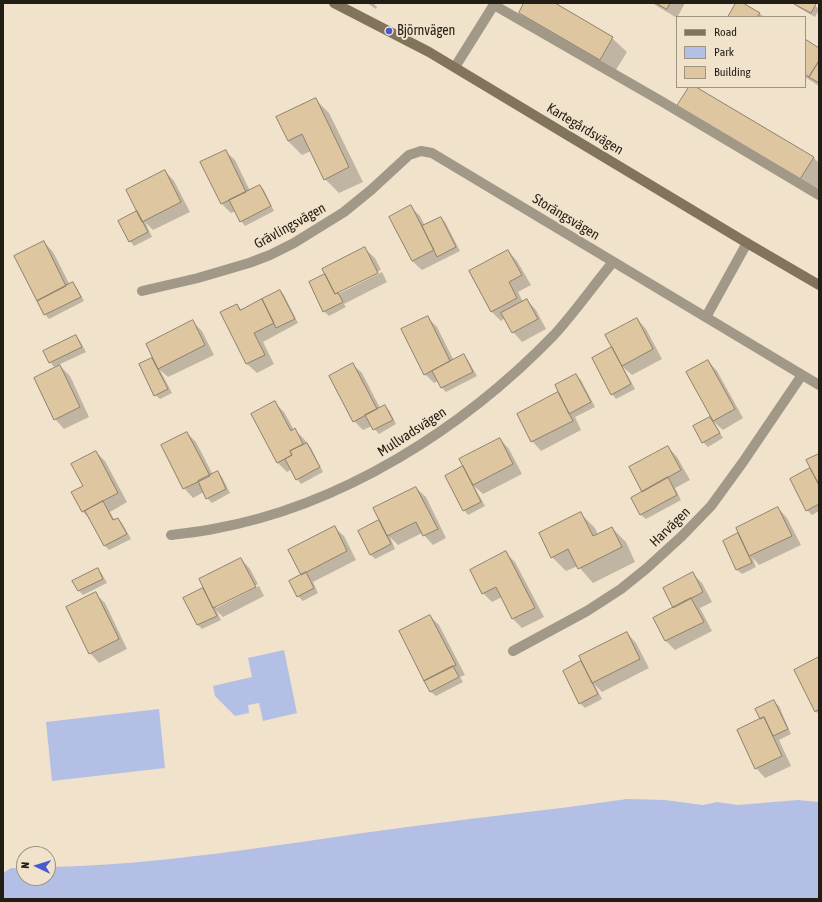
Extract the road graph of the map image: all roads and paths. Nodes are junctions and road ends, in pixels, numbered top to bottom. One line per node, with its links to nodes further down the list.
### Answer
1 (334, 3): 3 (street, Kartegårdsvägen)
2 (495, 4): 3 (street); 5 (street)
3 (455, 67): 6 (street, Kartegårdsvägen)
4 (409, 155): 7 (street, Storängsvägen); 9 (street, Grävlingsvägen)
5 (819, 195)
6 (747, 244): 8 (street, Kartegårdsvägen); 10 (street)
7 (613, 262): 10 (street, Storängsvägen); 13 (street, Mullvadsvägen)
8 (819, 285)
9 (142, 291)
10 (706, 316): 11 (street, Storängsvägen)
11 (802, 375): 12 (street, Storängsvägen); 14 (street, Harvägen)
12 (819, 385)
13 (171, 535)
14 (513, 651)

